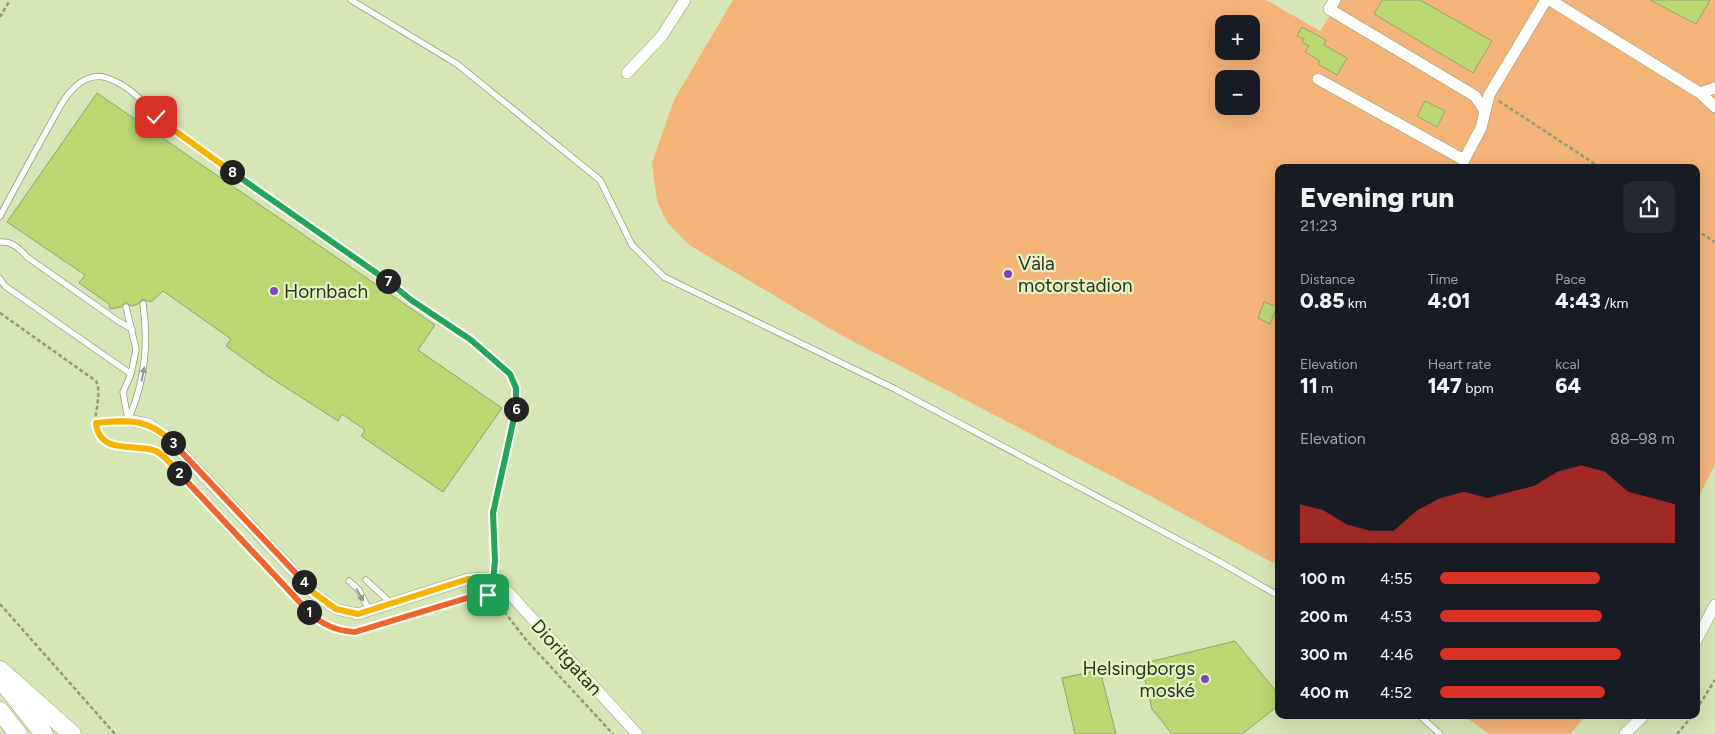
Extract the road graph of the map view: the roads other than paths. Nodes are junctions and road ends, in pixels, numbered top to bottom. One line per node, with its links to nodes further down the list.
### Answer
1 (351, 0): 23 (lane)
2 (685, 0): 6 (street)
3 (1546, 0): 11 (street)
4 (1550, 0): 9 (street)
5 (1332, 4): 11 (street)
6 (626, 73)
7 (1318, 79): 11 (street)
8 (1715, 88): 9 (street)
9 (1700, 93): 10 (street)
10 (1715, 107)
11 (1485, 111)
12 (0, 216): 22 (lane)
13 (0, 242): 17 (lane)
14 (0, 279): 18 (lane)
15 (143, 304): 19 (lane, one-way to 15)
16 (126, 307): 17 (lane)
17 (132, 329): 18 (lane)
18 (131, 374): 19 (lane)
19 (128, 420): 26 (street)
20 (366, 580): 24 (lane)
21 (349, 581): 26 (lane, one-way to 26)
22 (493, 582): 24 (street); 36 (street, Dioritgatan)
23 (1275, 594)
24 (392, 604): 26 (street)
25 (1715, 605): 27 (street)
26 (369, 610)
27 (1700, 633)
28 (0, 670): 35 (main road)
29 (0, 679): 34 (main road)
30 (0, 711): 33 (main road)
31 (1423, 719): 37 (lane)
32 (1640, 719): 38 (street)
33 (18, 734)
34 (44, 734)
35 (72, 734)
36 (637, 734)
37 (1440, 734)
38 (1625, 734)

